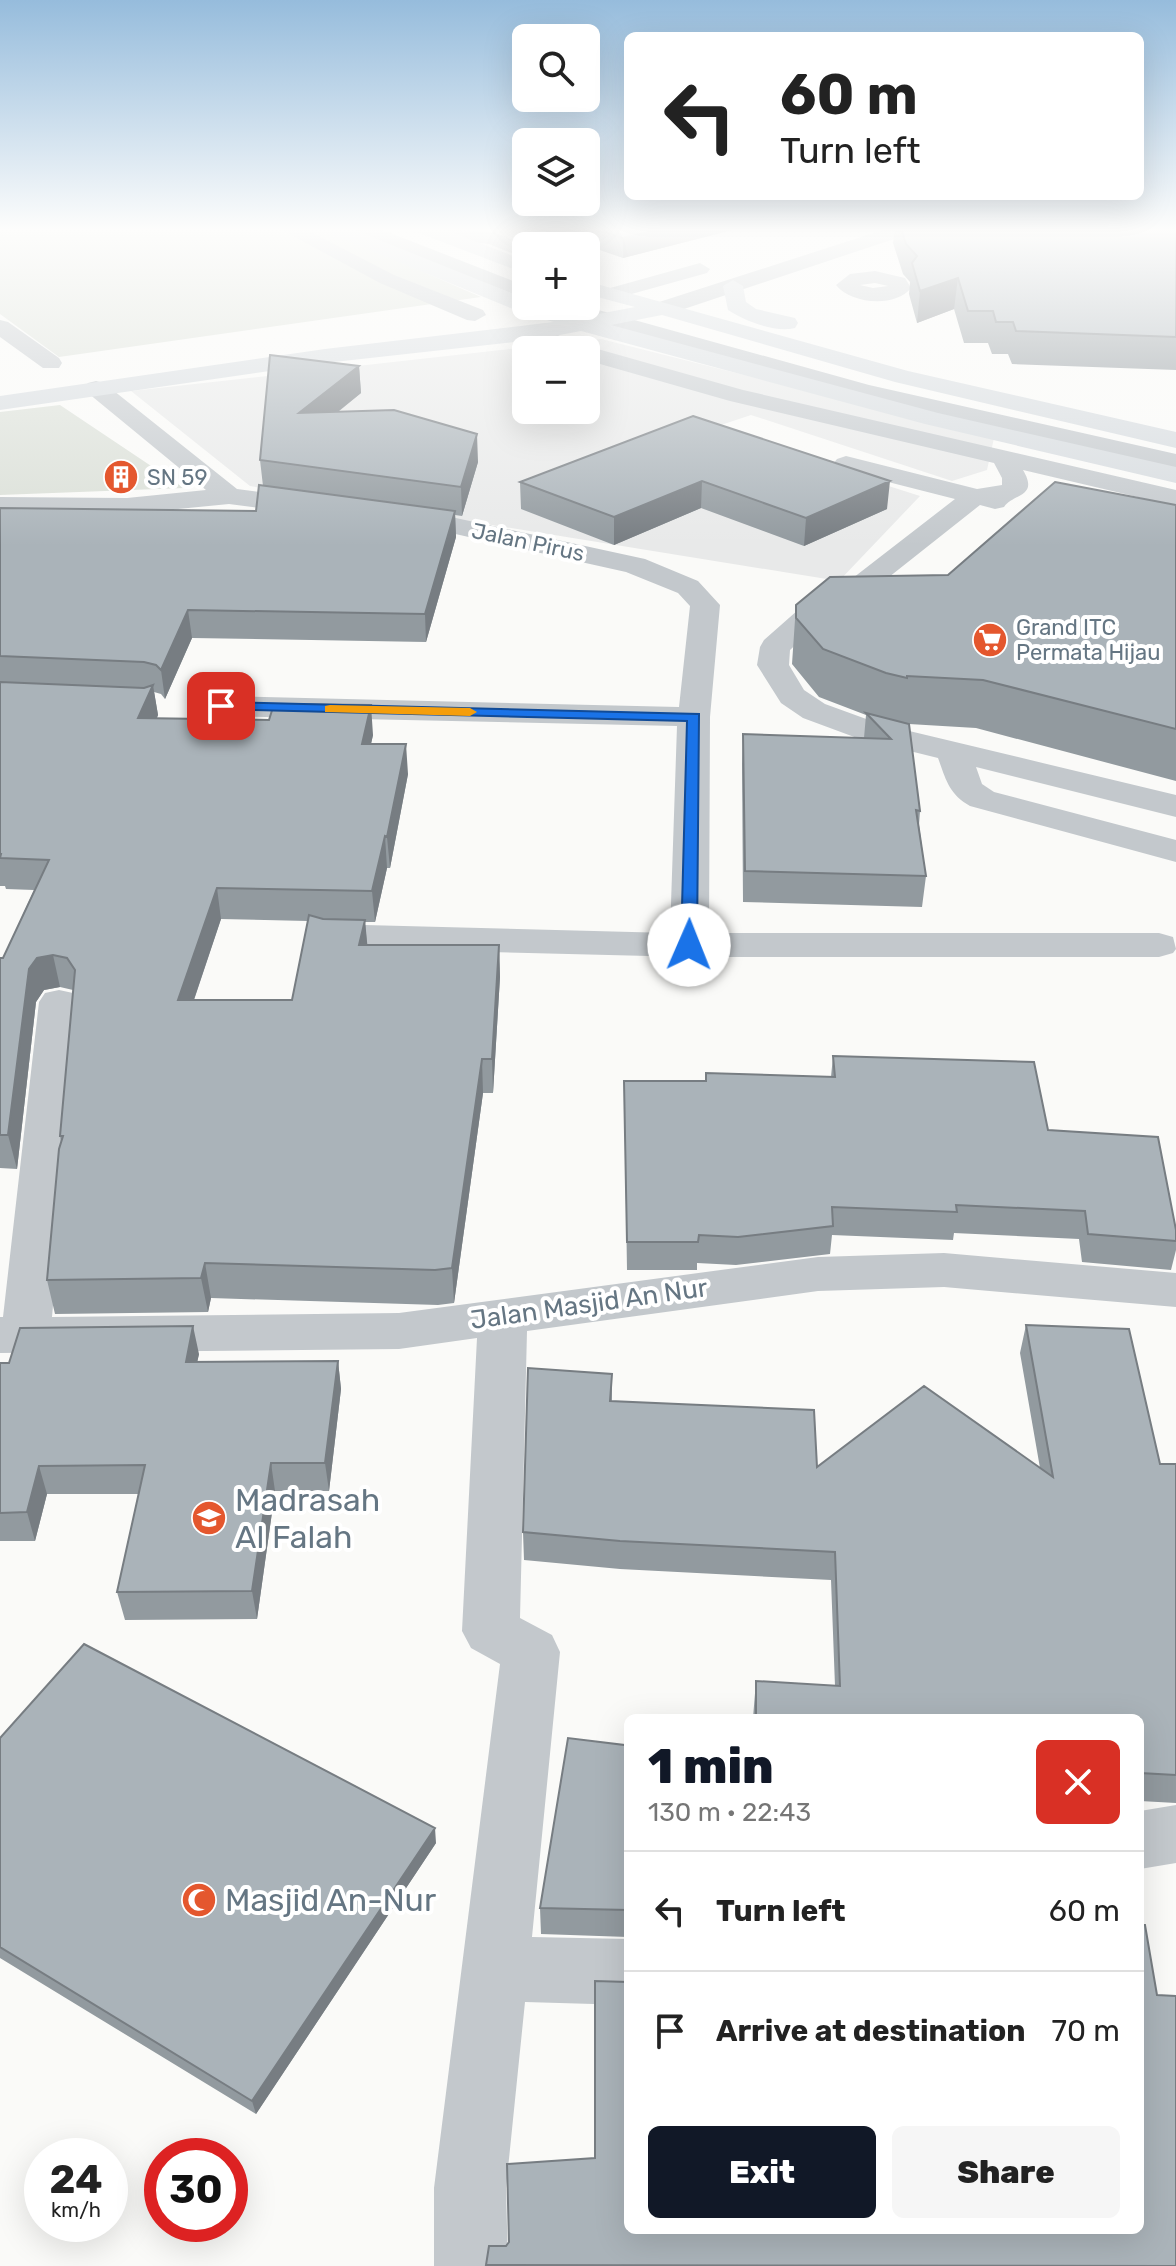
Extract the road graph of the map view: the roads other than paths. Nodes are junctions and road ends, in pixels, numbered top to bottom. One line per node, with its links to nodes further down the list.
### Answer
1 (13, 335): 7 (street)
2 (422, 335): 10 (main road)
3 (677, 335): 13 (street)
4 (751, 335): 8 (main road)
5 (833, 335): 8 (main road)
6 (600, 357): 16 (street)
7 (59, 363): 9 (main road)
8 (853, 364): 12 (main road)
9 (25, 368)
10 (96, 388): 11 (main road); 20 (street)
11 (0, 403)
12 (1065, 416): 13 (main road); 14 (main road)
13 (1030, 433): 15 (street); 16 (street); 17 (street); 19 (main road)
14 (1176, 440)
15 (1176, 451)
16 (1004, 459): 21 (street); 22 (street)
17 (1176, 462)
18 (846, 464): 21 (street)
19 (1176, 475)
20 (229, 496): 23 (street, Jalan Pirus); 28 (street, Jalan Pirus)
21 (974, 497): 24 (street); 25 (street)
22 (1176, 498)
23 (0, 505)
24 (1027, 508)
25 (850, 594): 26 (street); 29 (street)
26 (892, 597)
27 (221, 706): 28 (street)
28 (694, 717): 33 (street, Jalan Pirus)
29 (953, 752): 30 (street); 31 (street)
30 (1176, 806)
31 (1176, 851)
32 (326, 936): 33 (street)
33 (689, 945): 34 (street)
34 (1159, 945)
35 (59, 1002): 38 (street)
36 (1176, 1290): 37 (street, Jalan Masjid An Nur)
37 (503, 1315): 38 (street, Jalan Masjid An Nur); 41 (street)
38 (13, 1335)
39 (1176, 1834): 40 (street)
40 (1144, 1839)
41 (497, 1969): 42 (street); 43 (street)
42 (624, 1972)
43 (471, 2266)

